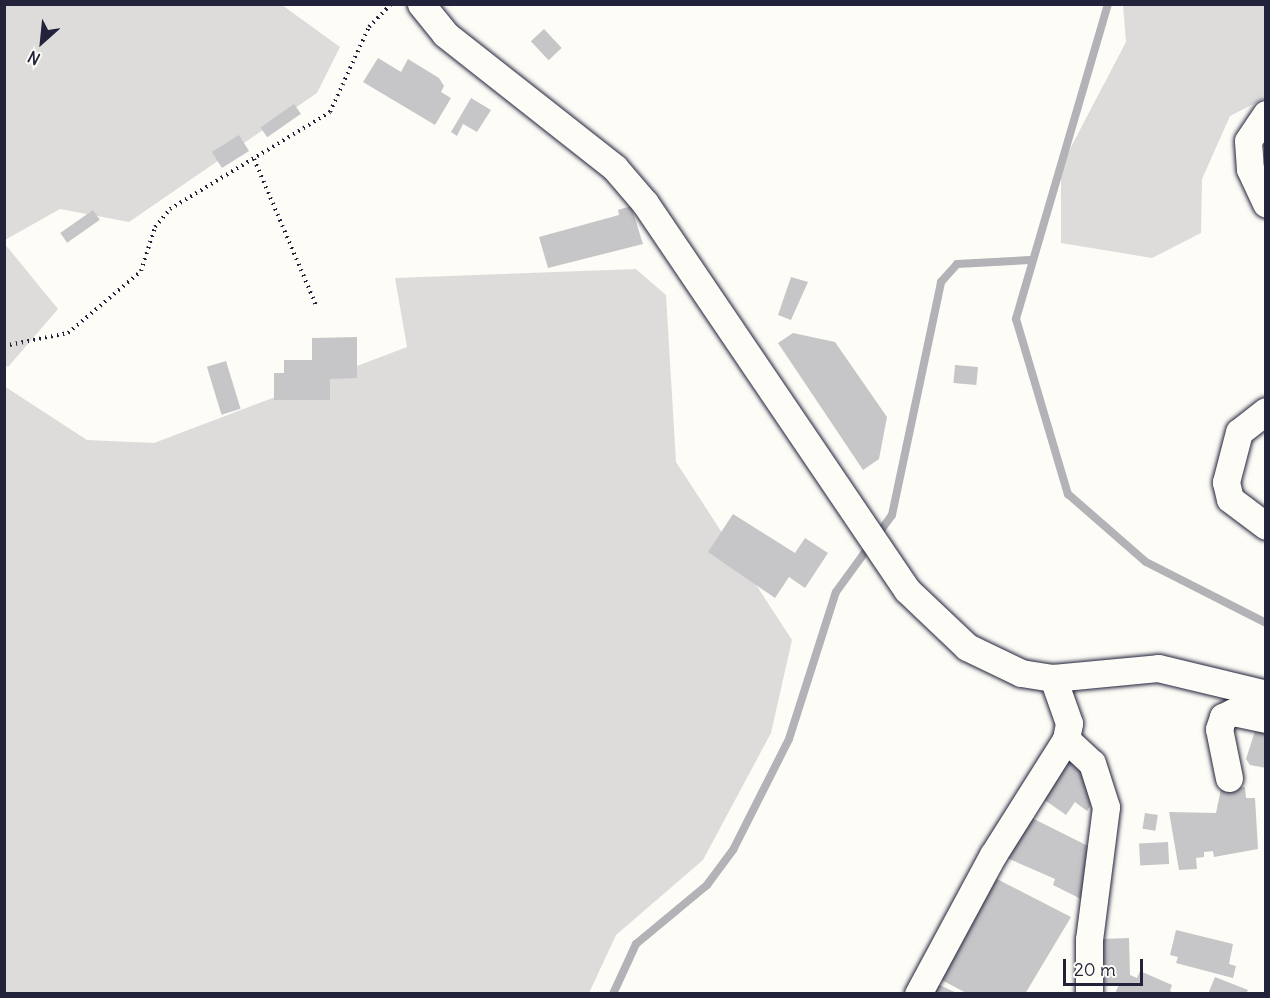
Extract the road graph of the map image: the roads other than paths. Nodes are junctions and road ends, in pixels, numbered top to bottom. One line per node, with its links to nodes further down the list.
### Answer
1 (421, 4): 6 (street)
2 (1266, 114): 3 (street)
3 (1266, 204)
4 (1266, 411): 5 (street)
5 (1266, 526)
6 (1053, 678): 7 (street); 9 (street)
7 (1266, 694)
8 (1266, 719): 10 (street)
9 (1066, 739): 11 (street); 12 (street)
10 (1229, 778)
11 (918, 993)
12 (1089, 993)

